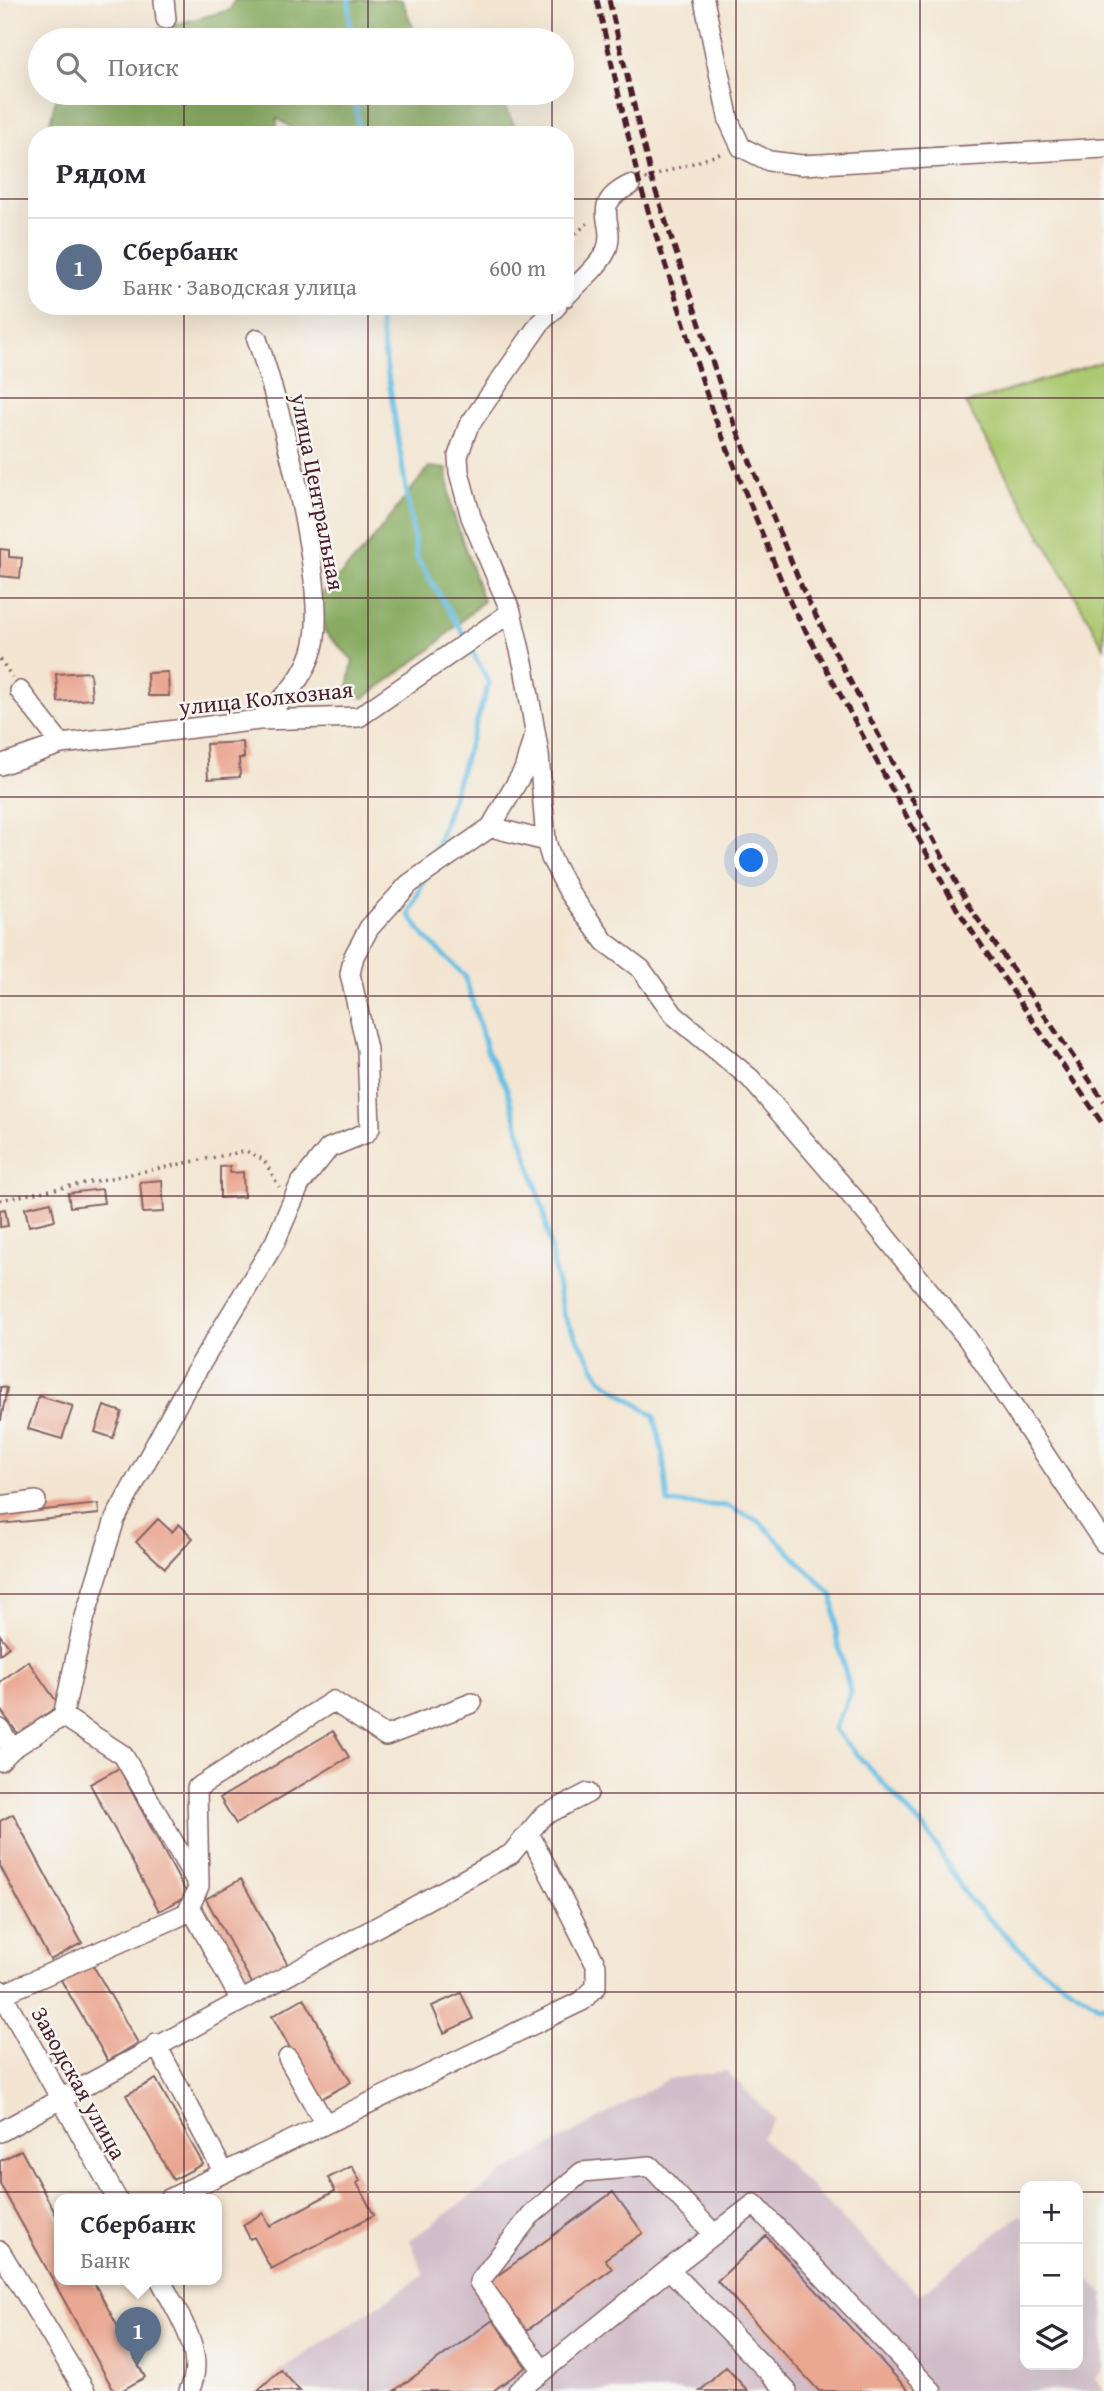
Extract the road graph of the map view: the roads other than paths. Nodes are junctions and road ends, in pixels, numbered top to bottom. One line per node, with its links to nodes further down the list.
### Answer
1 (704, 0): 2 (street)
2 (1104, 148)
3 (630, 185): 4 (street)
4 (574, 287)
5 (548, 315): 7 (street)
6 (257, 339): 9 (street, улица Центральная)
7 (511, 612): 9 (street, улица Колхозная); 10 (street)
8 (20, 691): 11 (street)
9 (260, 720): 11 (street, улица Колхозная)
10 (534, 735): 13 (street); 14 (street)
11 (61, 744): 12 (street, улица Колхозная)
12 (0, 765)
13 (491, 827): 14 (street); 19 (street)
14 (546, 841): 17 (street)
15 (36, 1501): 16 (street)
16 (0, 1506)
17 (1104, 1542)
18 (472, 1703): 24 (street)
19 (63, 1716): 21 (street); 24 (street)
20 (0, 1729): 21 (street)
21 (6, 1755)
22 (588, 1793): 23 (street)
23 (529, 1833): 27 (street); 31 (street)
24 (199, 1886): 25 (street)
25 (190, 1906): 26 (street); 27 (street)
26 (1, 1992): 30 (street, Заводская улица)
27 (240, 1999): 28 (street)
28 (156, 2044): 30 (street); 33 (street)
29 (288, 2058): 31 (street)
30 (60, 2099): 32 (street); 34 (street, Заводская улица)
31 (325, 2124): 33 (street)
32 (0, 2132)
33 (223, 2173): 35 (street)
34 (114, 2194)
35 (179, 2194)
36 (714, 2234): 38 (street); 40 (street); 45 (street)
37 (0, 2251): 41 (street)
38 (669, 2269): 40 (street); 44 (street)
39 (163, 2285): 42 (street)
40 (543, 2371): 43 (street)
41 (85, 2391)
42 (189, 2391)
43 (518, 2391)
44 (787, 2391)
45 (932, 2391)

